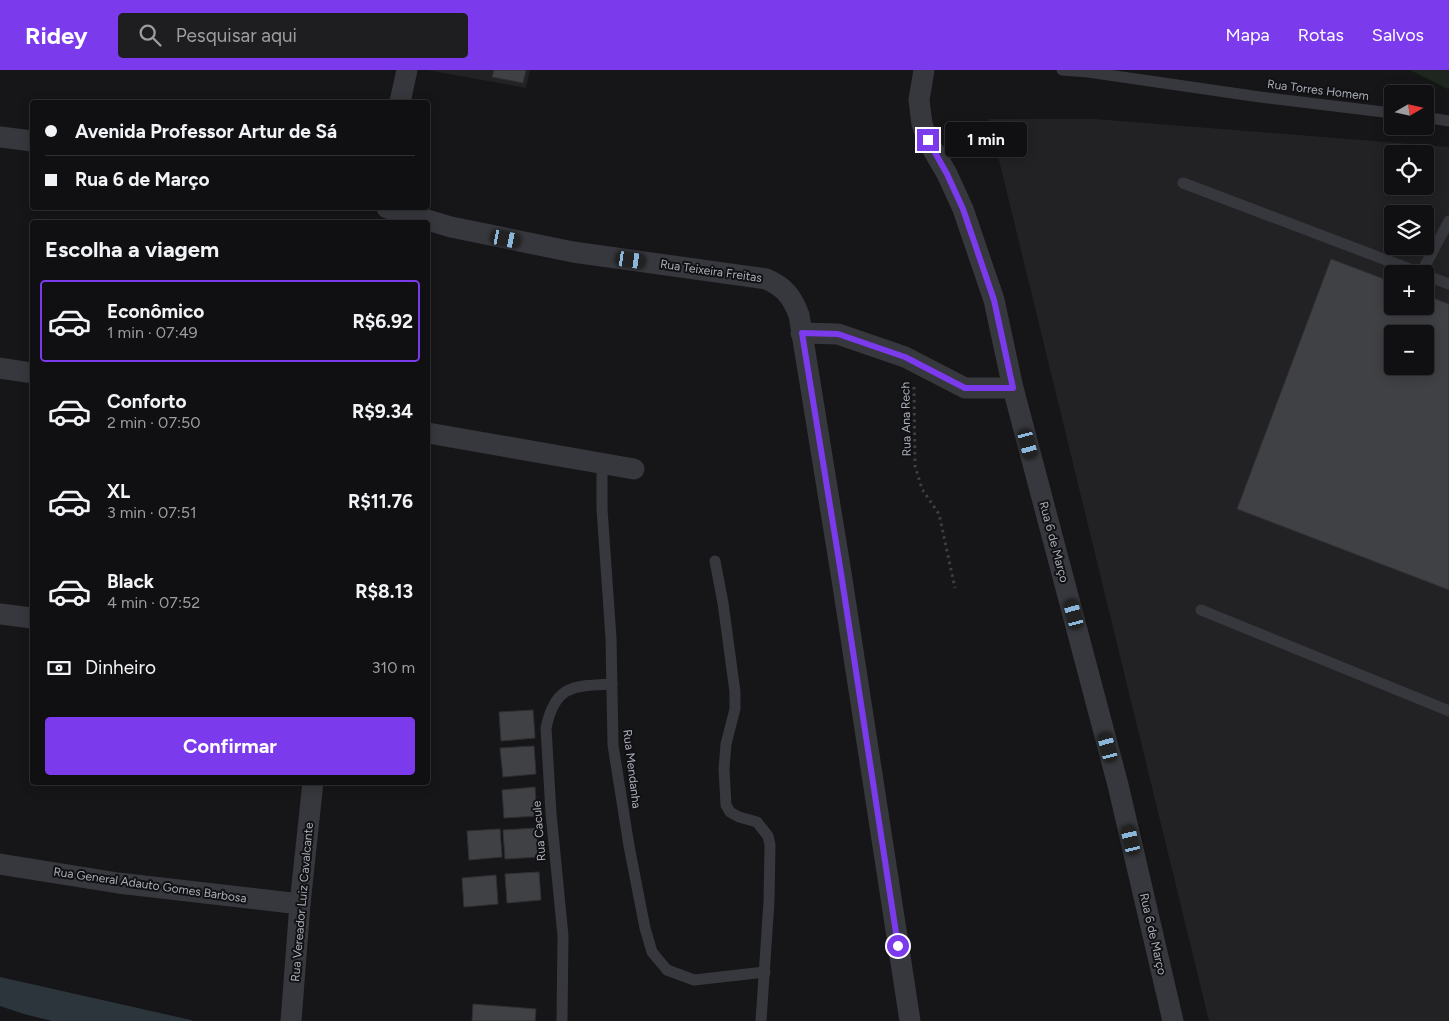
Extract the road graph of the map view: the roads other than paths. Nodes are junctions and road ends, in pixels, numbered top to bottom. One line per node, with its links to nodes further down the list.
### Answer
1 (407, 70): 4 (street)
2 (924, 70): 22 (street, Rua 6 de Março)
3 (1062, 70): 5 (lane, Rua Torres Homem)
4 (400, 100)
5 (1384, 112)
6 (1434, 118): 7 (lane)
7 (1449, 121)
8 (0, 137): 9 (street)
9 (30, 141)
10 (1183, 183): 15 (lane)
11 (394, 210): 12 (street, Rua Teixeira Freitas)
12 (427, 220)
13 (430, 221): 19 (street, Rua Teixeira Freitas)
14 (1449, 221): 16 (lane)
15 (1399, 265)
16 (1427, 265)
17 (1434, 278): 18 (lane)
18 (1449, 284)
19 (802, 333): 22 (street); 39 (street)
20 (0, 368): 21 (street)
21 (30, 373)
22 (1013, 388): 40 (street, Rua 6 de Março)
23 (430, 433): 24 (street)
24 (602, 463): 25 (street); 30 (lane, Rua Mendanha)
25 (634, 469)
26 (715, 561): 35 (lane)
27 (1201, 610): 31 (lane)
28 (0, 614): 29 (street)
29 (30, 618)
30 (612, 684): 35 (lane, Rua Mendanha); 37 (lane, Rua Cacule)
31 (1449, 711)
32 (314, 785): 34 (street, Rua Vereador Luiz Cavalcante)
33 (0, 864): 34 (street, Rua General Adauto Gomes Barbosa)
34 (300, 904): 36 (street, Rua Vereador Luiz Cavalcante)
35 (764, 972): 38 (lane)
36 (291, 1021)
37 (562, 1021)
38 (761, 1021)
39 (910, 1021)
40 (1173, 1021)

